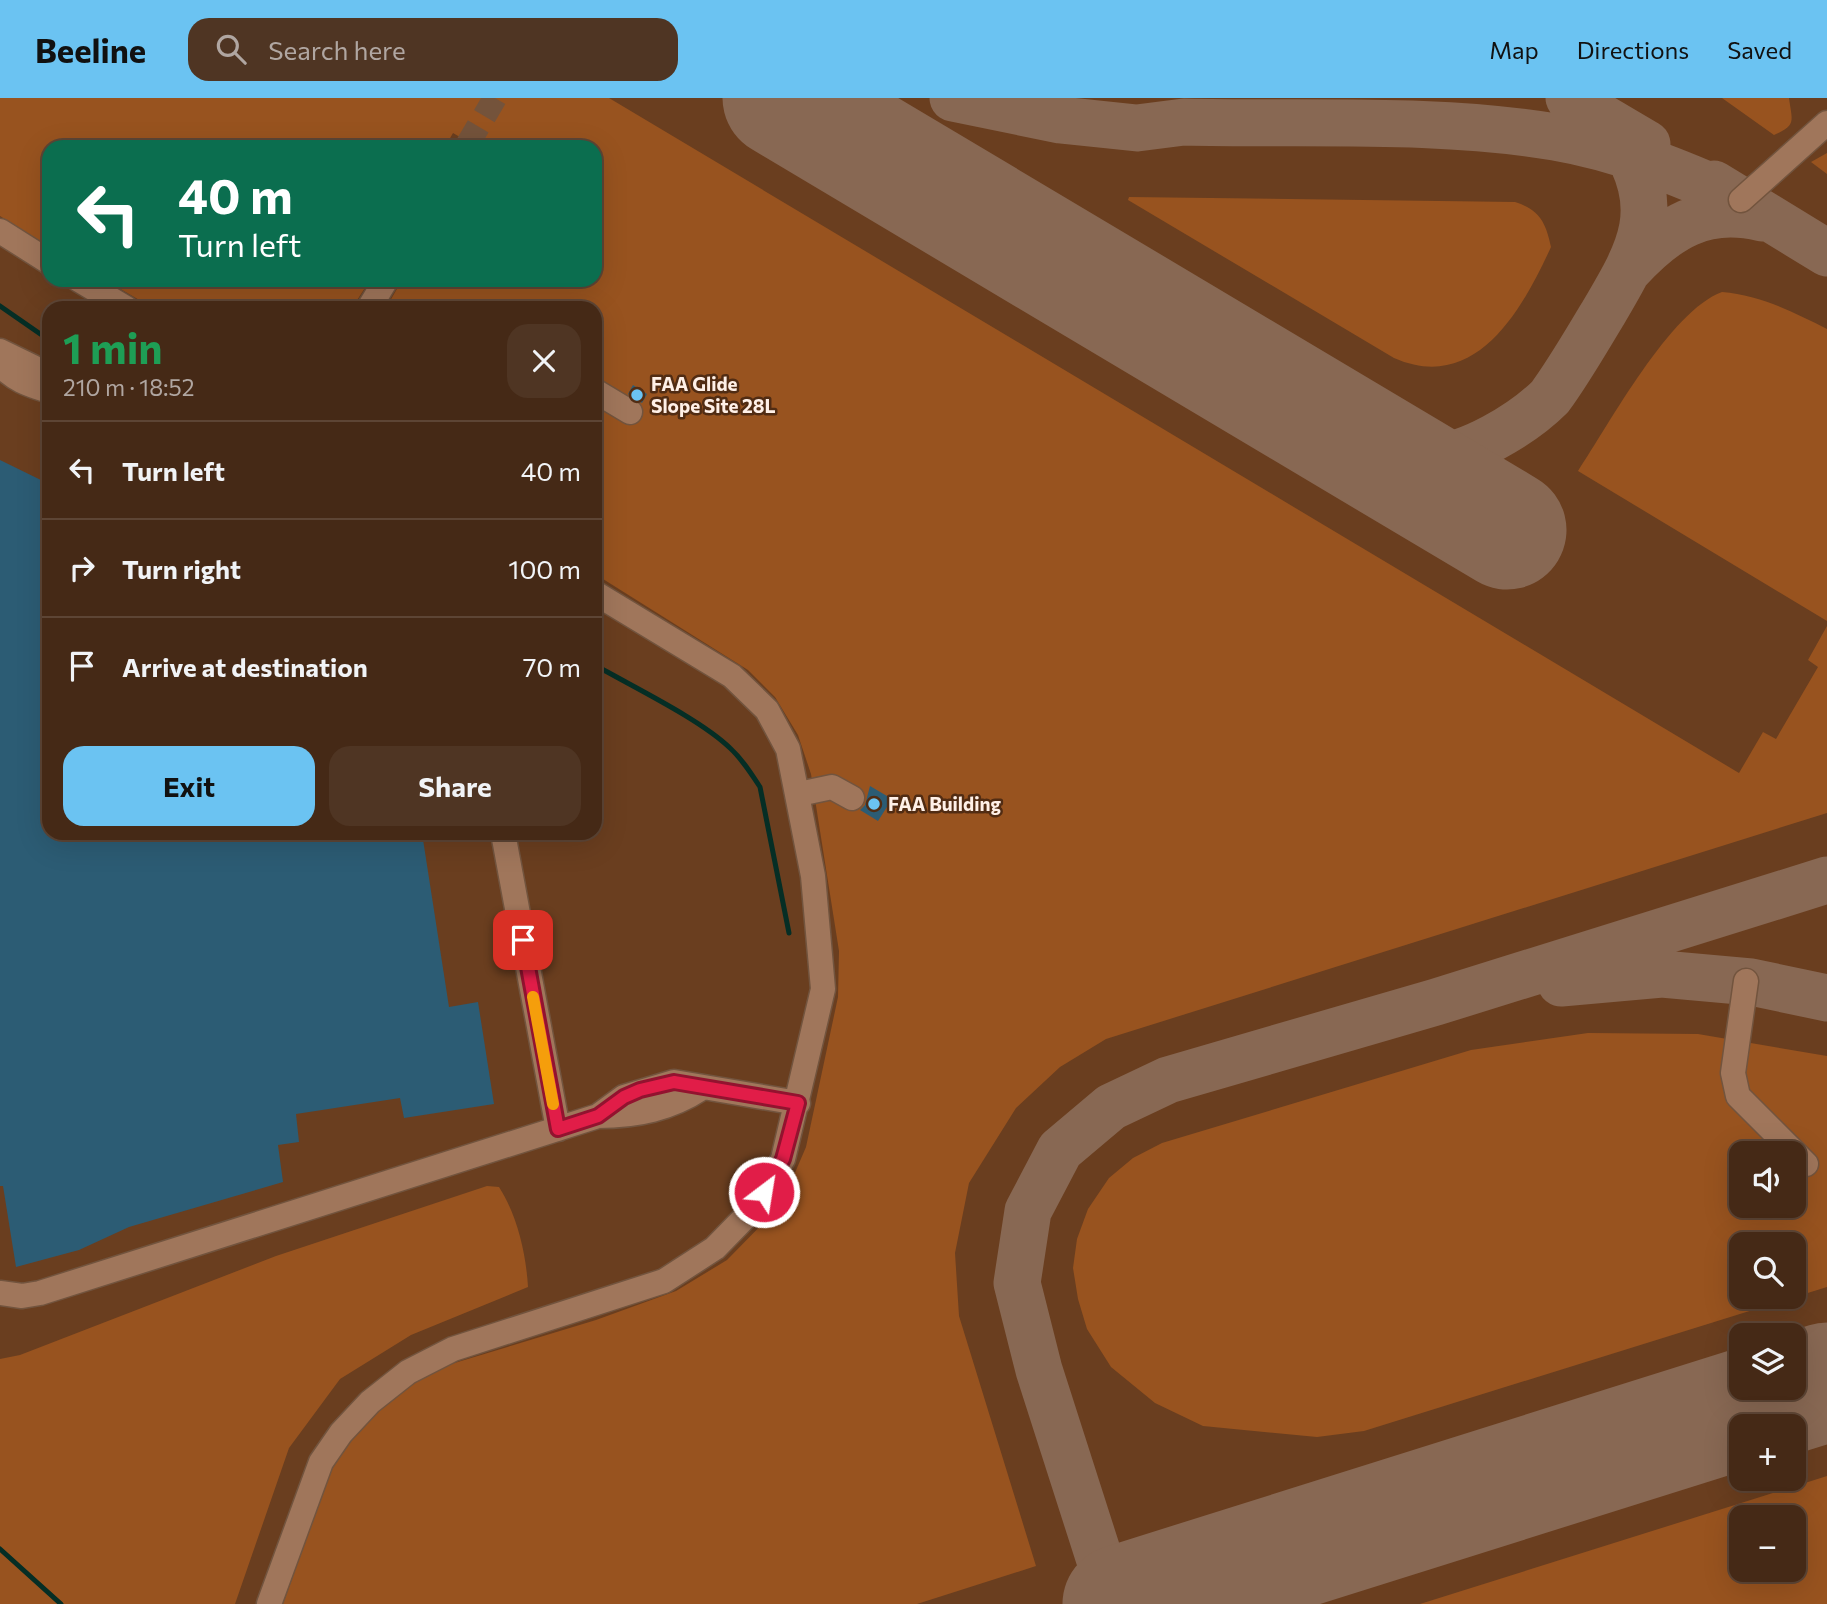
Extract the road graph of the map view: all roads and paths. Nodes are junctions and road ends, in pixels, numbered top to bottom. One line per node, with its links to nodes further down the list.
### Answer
1 (1827, 123): 2 (lane)
2 (1741, 200)
3 (0, 230): 4 (lane)
4 (42, 257)
5 (91, 287): 6 (lane)
6 (114, 301)
7 (9, 363): 8 (lane); 9 (lane)
8 (42, 378)
9 (42, 386)
10 (602, 395): 11 (lane)
11 (630, 412)
12 (602, 597): 13 (lane)
13 (799, 794): 14 (lane); 17 (lane)
14 (852, 798)
15 (504, 840): 18 (lane)
16 (1746, 982): 19 (lane)
17 (798, 1103): 18 (lane); 21 (lane)
18 (558, 1129): 20 (lane)
19 (1783, 1141)
20 (0, 1293)
21 (269, 1604)

